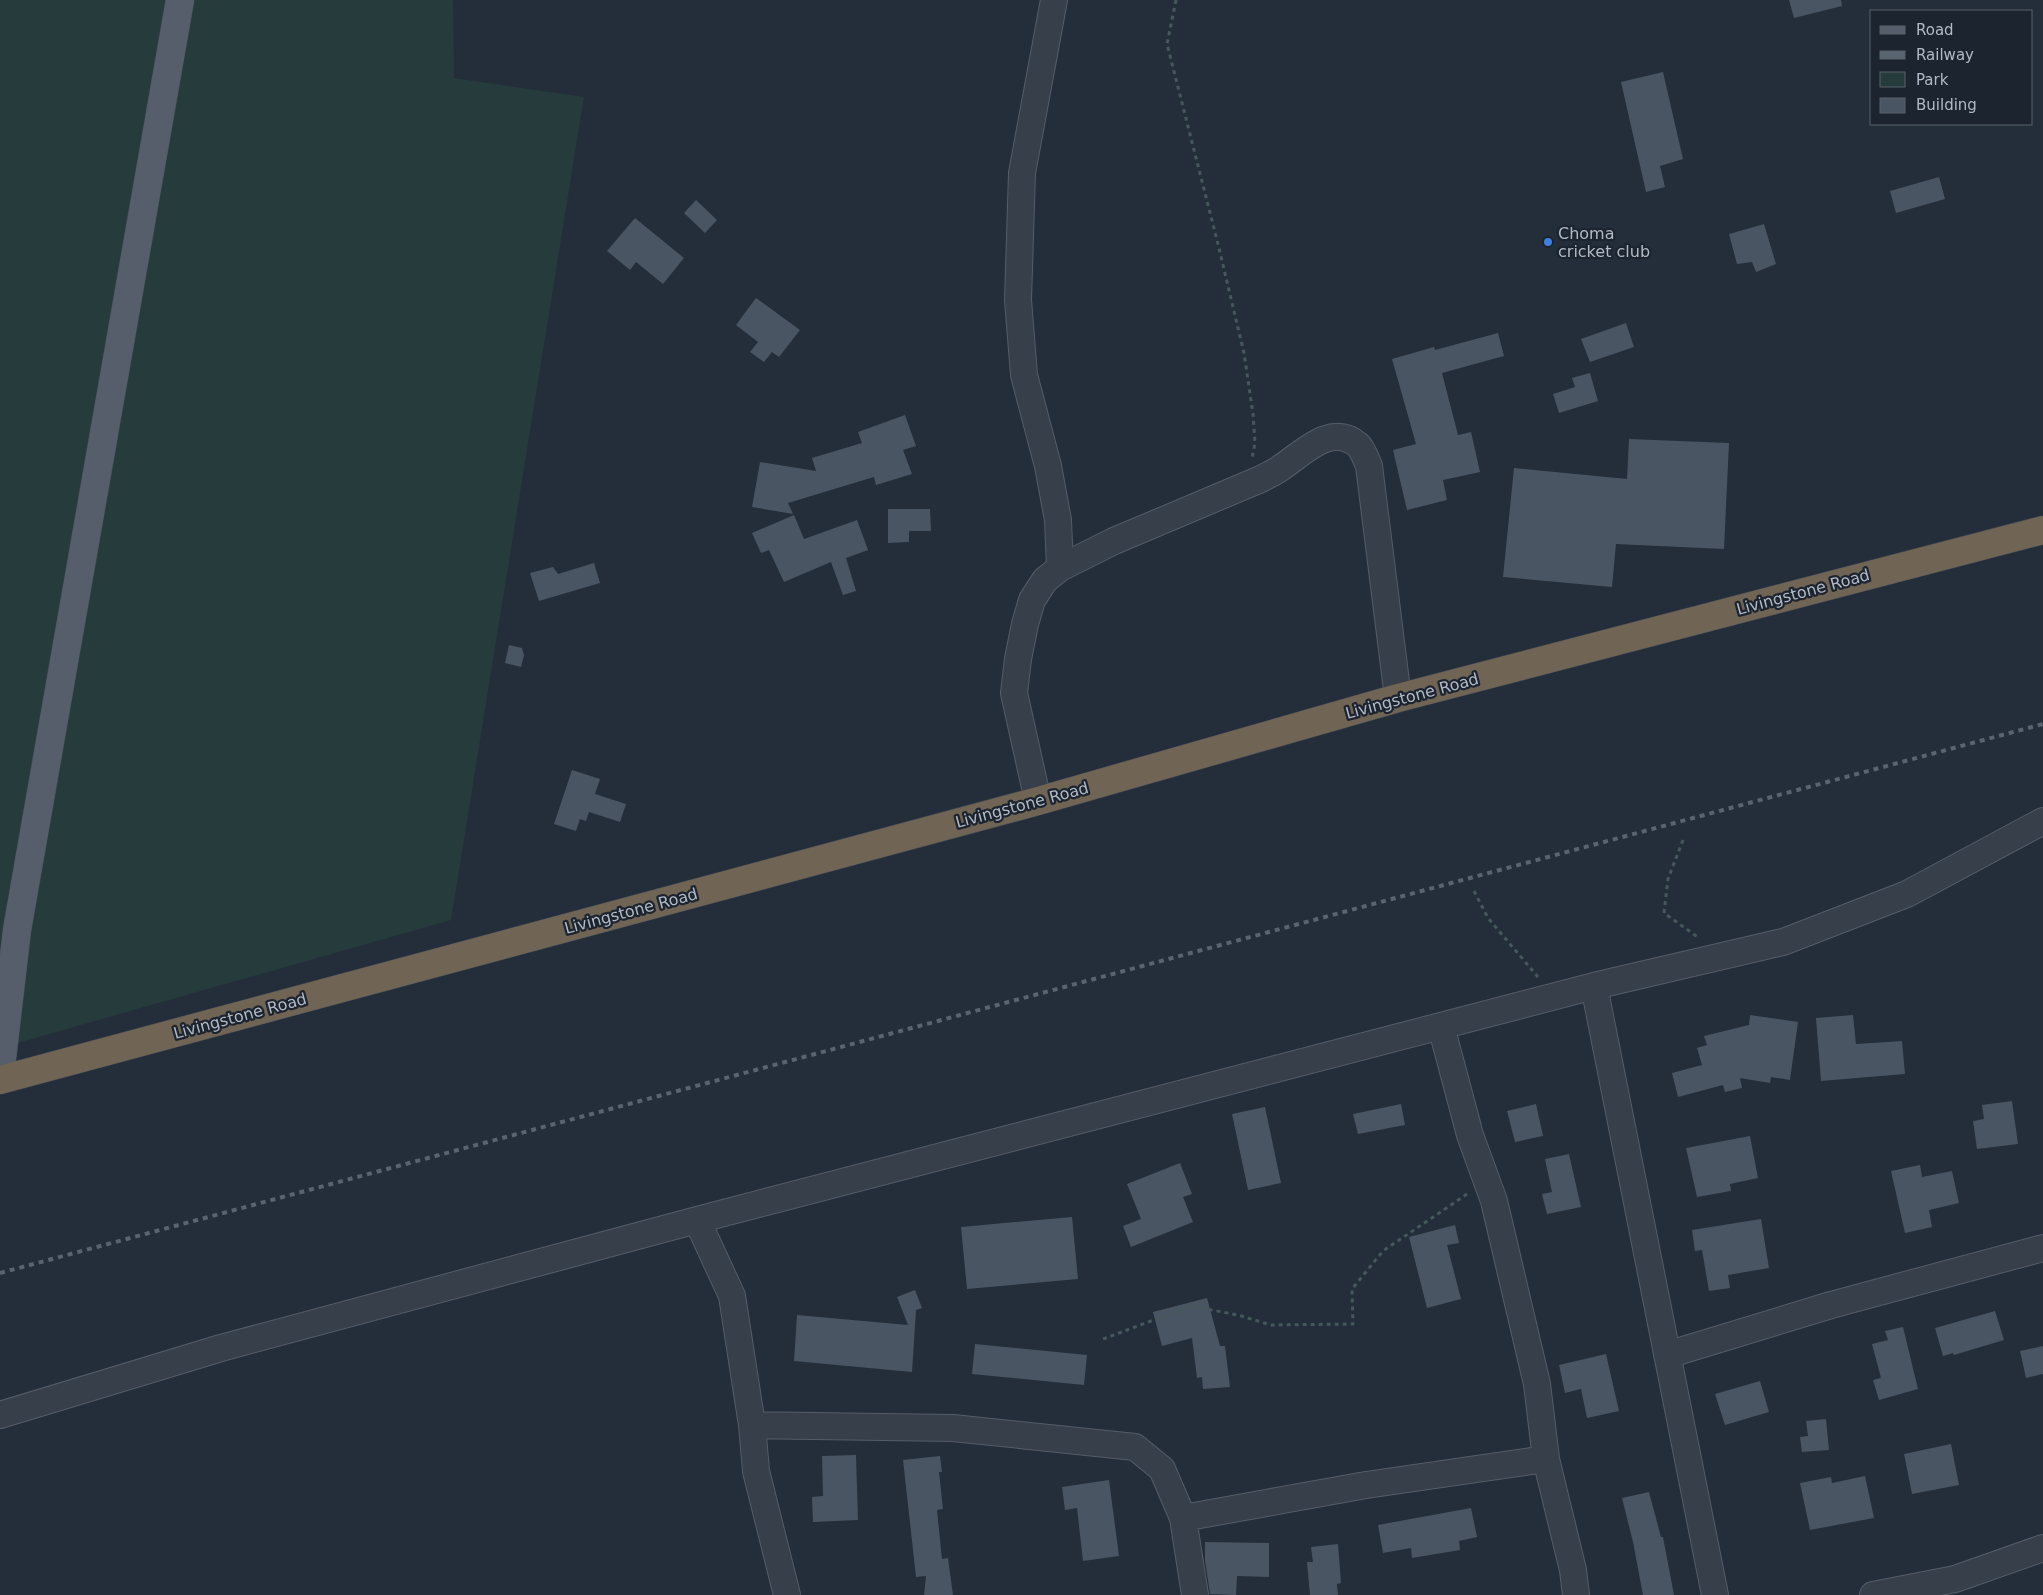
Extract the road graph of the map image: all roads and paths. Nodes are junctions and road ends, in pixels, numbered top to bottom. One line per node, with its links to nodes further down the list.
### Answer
1 (180, 0): 16 (main road)
2 (1054, 0): 6 (street)
3 (1176, 0): 4 (path)
4 (1261, 479): 6 (street); 7 (street)
5 (2043, 530): 7 (highway, Livingstone Road)
6 (1060, 568): 8 (street)
7 (1398, 698): 8 (highway, Livingstone Road)
8 (1038, 801): 17 (highway, Livingstone Road)
9 (2043, 821): 13 (street)
10 (1683, 840): 12 (path)
11 (1474, 892): 14 (path)
12 (1706, 943)
13 (1594, 986): 14 (street); 22 (street)
14 (1555, 996): 15 (street)
15 (1441, 1026): 18 (street); 19 (street)
16 (0, 1076)
17 (0, 1080)
18 (1487, 1181): 21 (path); 25 (street)
19 (697, 1220): 23 (street); 24 (street)
20 (2043, 1248): 22 (street)
21 (1103, 1339)
22 (1667, 1355): 31 (street)
23 (0, 1415)
24 (752, 1425): 26 (street); 28 (street)
25 (1546, 1459): 26 (street); 30 (street)
26 (1183, 1518): 29 (street)
27 (2043, 1548): 32 (street)
28 (787, 1595)
29 (1195, 1595)
30 (1576, 1595)
31 (1715, 1595)
32 (1873, 1595)

